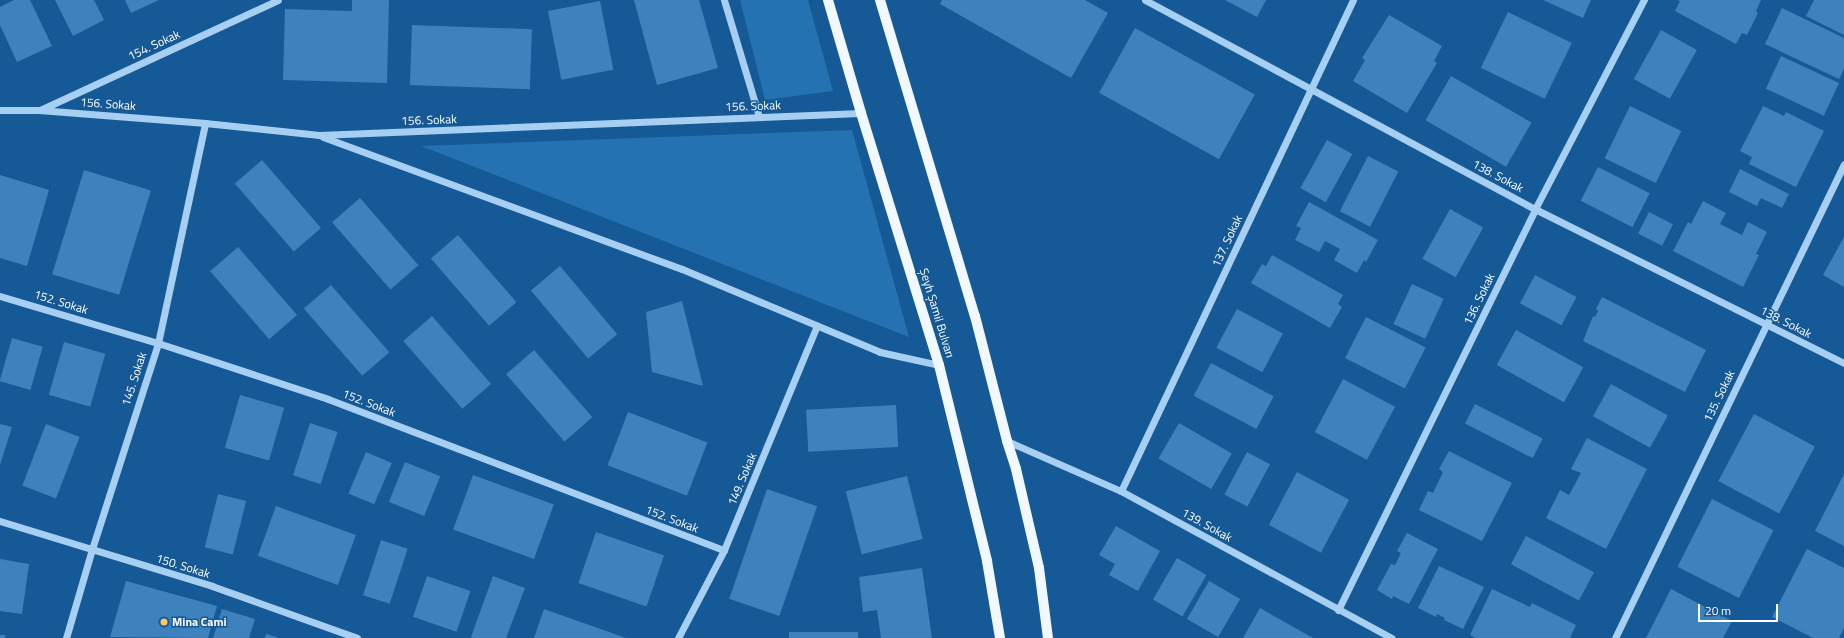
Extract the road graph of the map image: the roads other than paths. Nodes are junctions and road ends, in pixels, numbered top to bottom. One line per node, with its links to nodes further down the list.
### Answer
1 (278, 0): 10 (street, 154. Sokak)
2 (724, 0): 12 (street)
3 (828, 0): 11 (main road, Şeyh Şamil Bulvarı)
4 (880, 0): 23 (main road)
5 (1145, 0): 8 (street, 138. Sokak)
6 (1353, 0): 8 (street, 137. Sokak)
7 (1644, 0): 16 (street, 136. Sokak)
8 (1311, 89): 16 (street, 138. Sokak); 24 (street, 137. Sokak)
9 (0, 110): 10 (street, 156. Sokak)
10 (40, 110): 13 (street, 156. Sokak)
11 (861, 113): 12 (street, 156. Sokak); 22 (main road, Şeyh Şamil Bulvarı)
12 (759, 117): 14 (street, 156. Sokak)
13 (205, 123): 14 (street, 156. Sokak); 20 (street, 145. Sokak)
14 (319, 135): 19 (street)
15 (1844, 164): 18 (street, 135. Sokak)
16 (1535, 209): 18 (street, 138. Sokak); 28 (street, 136. Sokak)
17 (0, 296): 20 (street, 152. Sokak)
18 (1766, 324): 21 (street, 138. Sokak); 35 (street, 135. Sokak)
19 (817, 325): 22 (street); 27 (street, 149. Sokak)
20 (158, 342): 26 (street, 145. Sokak); 27 (street, 152. Sokak)
21 (1844, 364)
22 (939, 365): 32 (main road, Şeyh Şamil Bulvarı)
23 (1008, 441): 24 (street, 139. Sokak); 33 (main road)
24 (1121, 491): 28 (street, 139. Sokak)
25 (0, 521): 26 (street, 150. Sokak)
26 (92, 548): 29 (street, 145. Sokak); 30 (street, 150. Sokak)
27 (724, 550): 31 (street, 149. Sokak)
28 (1338, 610): 34 (street, 139. Sokak)
29 (66, 638)
30 (357, 638)
31 (678, 638)
32 (1000, 638)
33 (1048, 638)
34 (1392, 638)
35 (1615, 638)

